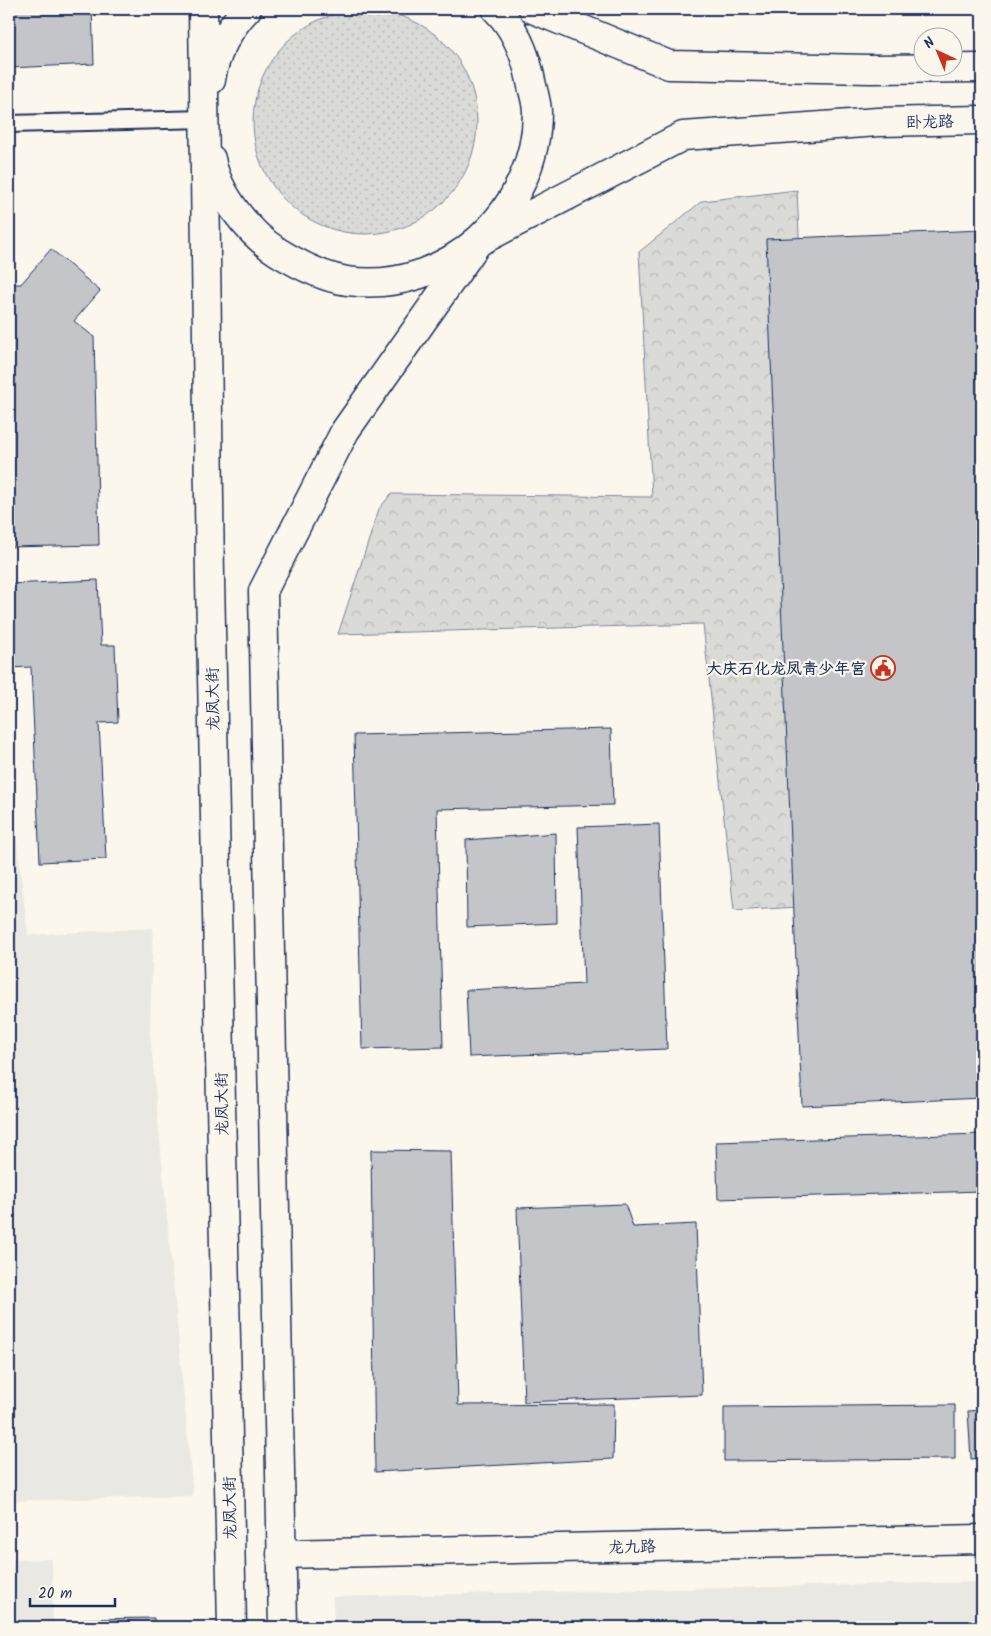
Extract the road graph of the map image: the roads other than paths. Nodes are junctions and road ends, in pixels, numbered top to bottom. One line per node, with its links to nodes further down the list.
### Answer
1 (203, 9): 6 (main road)
2 (247, 9): 6 (main road)
3 (496, 9): 9 (main road)
4 (533, 9): 5 (main road)
5 (982, 68)
6 (205, 119): 8 (lane); 9 (main road); 12 (main road, 龙凤大街)
7 (982, 120): 9 (main road, 卧龙路)
8 (9, 124)
9 (478, 242): 11 (main road)
10 (982, 1539): 11 (main road, 龙九路)
11 (282, 1554): 13 (main road)
12 (232, 1627)
13 (283, 1627)

